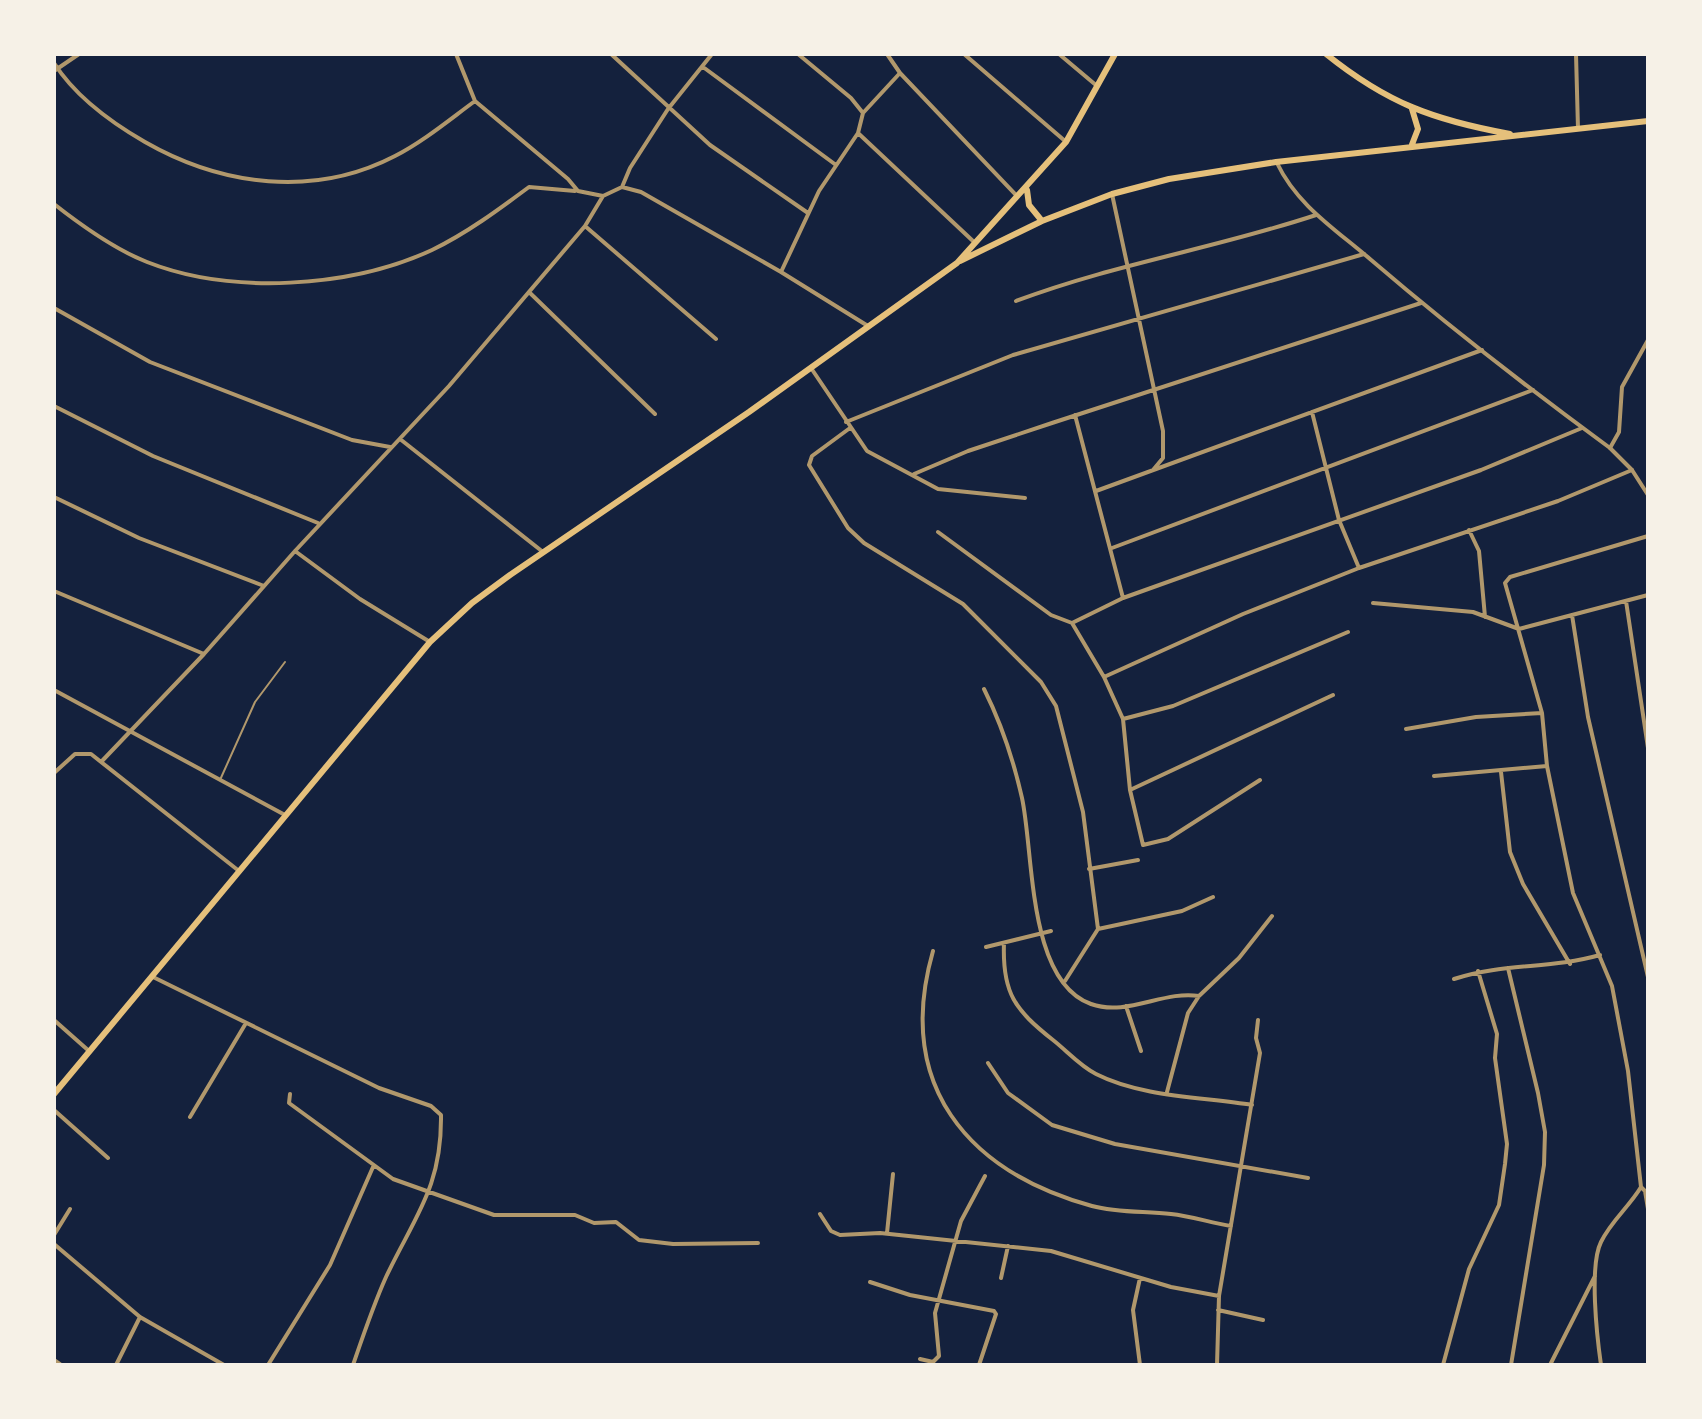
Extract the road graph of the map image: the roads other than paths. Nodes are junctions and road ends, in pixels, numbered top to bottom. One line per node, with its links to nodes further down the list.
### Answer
1 (79, 54): 15 (street)
2 (456, 54): 18 (street)
3 (611, 54): 19 (street)
4 (712, 54): 14 (street)
5 (798, 54): 21 (street)
6 (896, 54): 12 (street)
7 (964, 54): 26 (street)
8 (1059, 54): 17 (street)
9 (1115, 54): 17 (highway)
10 (1326, 54): 20 (highway)
11 (1576, 54): 23 (street)
12 (889, 57): 16 (street)
13 (54, 63): 15 (street)
14 (703, 67): 19 (street); 29 (street)
15 (56, 70): 18 (street)
16 (900, 73): 21 (street); 35 (street)
17 (1098, 87): 26 (highway)
18 (475, 101): 32 (street)
19 (668, 109): 30 (street); 37 (street)
20 (1412, 109): 25 (highway); 27 (highway)
21 (863, 113): 24 (street)
22 (1648, 121): 23 (highway)
23 (1578, 129): 25 (highway)
24 (858, 133): 29 (street); 41 (street)
25 (1518, 136): 27 (highway)
26 (1066, 142): 31 (highway)
27 (1411, 147): 28 (highway)
28 (1276, 162): 33 (highway); 38 (street)
29 (837, 165): 37 (street)
30 (622, 187): 34 (street); 45 (street)
31 (1027, 189): 35 (highway); 39 (highway)
32 (578, 191): 34 (street); 36 (street)
33 (1112, 194): 39 (highway); 44 (street)
34 (603, 196): 40 (street)
35 (1018, 197): 41 (highway)
36 (54, 204)
37 (808, 213): 45 (street)
38 (1316, 215): 42 (street); 44 (street)
39 (1042, 221): 43 (highway)
40 (585, 226): 46 (street); 52 (street)
41 (974, 242): 43 (highway)
42 (1364, 254): 48 (street); 50 (street)
43 (957, 263): 51 (highway)
44 (1127, 266): 47 (street); 50 (street)
45 (781, 272): 51 (street)
46 (530, 293): 60 (street); 65 (street)
47 (1016, 301)
48 (1421, 303): 54 (street); 56 (street)
49 (54, 308): 66 (street)
50 (1139, 318): 56 (street); 62 (street)
51 (868, 326): 55 (highway)
52 (716, 339)
53 (1648, 340): 67 (street)
54 (1482, 350): 57 (street); 59 (street)
55 (810, 367): 62 (street); 83 (highway)
56 (1154, 390): 61 (street); 70 (street)
57 (1534, 390): 64 (street); 68 (street)
58 (54, 406): 77 (street)
59 (1312, 412): 68 (street); 70 (street)
60 (655, 414)
61 (1075, 415): 71 (street); 72 (street)
62 (846, 422): 63 (street)
63 (850, 428): 71 (street); 118 (street)
64 (1582, 428): 67 (street); 76 (street)
65 (399, 439): 66 (street); 83 (street)
66 (391, 447): 77 (street)
67 (1610, 448): 69 (street)
68 (1327, 465): 76 (street); 81 (street)
69 (1632, 470): 73 (street); 78 (street)
70 (1151, 471): 72 (street)
71 (914, 474): 75 (street)
72 (1096, 491): 81 (street)
73 (1648, 495)
74 (54, 497): 85 (street)
75 (1025, 498)
76 (1339, 520): 84 (street); 88 (street)
77 (320, 524): 82 (street)
78 (1469, 530): 84 (street); 92 (street)
79 (938, 532): 93 (street)
80 (1648, 536): 94 (street)
81 (1112, 548): 88 (street)
82 (295, 551): 85 (street); 96 (street)
83 (543, 552): 96 (highway)
84 (1359, 568): 99 (street)
85 (264, 586): 97 (street)
86 (54, 591): 97 (street)
87 (1648, 595): 89 (street)
88 (1123, 598): 93 (street)
89 (1626, 601): 91 (street); 107 (street)
90 (1373, 603): 92 (street)
91 (1572, 615): 94 (street); 133 (street)
92 (1485, 617): 94 (street)
93 (1072, 623): 99 (street)
94 (1519, 629): 103 (street)
95 (1348, 632): 104 (street)
96 (430, 642): 116 (highway)
97 (204, 654): 106 (street)
98 (285, 662): 114 (lane)
99 (1104, 677): 104 (street)
100 (984, 689): 124 (street)
101 (54, 690): 106 (street)
102 (1333, 695): 115 (street)
103 (1542, 713): 105 (street); 109 (street)
104 (1123, 719): 115 (street)
105 (1406, 729)
106 (130, 733): 108 (street); 114 (street)
107 (1648, 748)
108 (102, 761): 111 (street); 119 (street)
109 (1547, 766): 110 (street); 128 (street)
110 (1501, 772): 112 (street); 129 (street)
111 (54, 773)
112 (1434, 776)
113 (1260, 780): 115 (street)
114 (220, 781): 116 (street)
115 (1130, 790)
116 (285, 815): 119 (highway)
117 (1138, 860): 118 (street)
118 (1089, 869): 122 (street)
119 (239, 871): 132 (highway)
120 (1213, 897): 122 (street)
121 (1272, 916): 136 (street)
122 (1098, 929): 135 (street)
123 (1051, 931): 124 (street)
124 (1040, 934): 125 (street); 135 (street)
125 (1004, 943): 126 (street); 144 (street)
126 (986, 947)
127 (933, 951): 162 (street)
128 (1600, 955): 129 (street); 156 (street)
129 (1570, 964): 130 (street)
130 (1508, 968): 131 (street); 190 (street)
131 (1478, 971): 134 (street); 189 (street)
132 (153, 977): 140 (street); 141 (highway)
133 (1648, 977)
134 (1454, 979)
135 (1065, 981): 137 (street)
136 (1199, 996): 137 (street); 144 (street)
137 (1126, 1006): 142 (street)
138 (54, 1020): 141 (street)
139 (1258, 1020): 147 (street)
140 (246, 1023): 149 (street); 157 (street)
141 (89, 1051): 145 (highway)
142 (1141, 1051)
143 (988, 1063): 152 (street)
144 (1167, 1092): 147 (street)
145 (54, 1094)
146 (290, 1094): 151 (street)
147 (1252, 1105): 152 (street)
148 (54, 1110): 150 (street)
149 (190, 1117)
150 (108, 1158)
151 (373, 1167): 157 (street); 184 (street)
152 (1243, 1167): 155 (street); 162 (street)
153 (893, 1174): 163 (street)
154 (985, 1176): 165 (street)
155 (1308, 1178)
156 (1641, 1187): 159 (street); 170 (street)
157 (431, 1193): 166 (street); 185 (street)
158 (70, 1209): 164 (street)
159 (1648, 1209)
160 (820, 1214): 163 (street)
161 (1648, 1222): 169 (street)
162 (1231, 1226): 174 (street)
163 (887, 1233): 165 (street)
164 (54, 1235)
165 (955, 1240): 168 (street); 175 (street)
166 (758, 1243)
167 (54, 1244): 177 (street)
168 (1008, 1246): 171 (street); 172 (street)
169 (1648, 1254)
170 (1596, 1273): 191 (street); 192 (street)
171 (1001, 1278)
172 (1140, 1278): 174 (street); 187 (street)
173 (870, 1282): 175 (street)
174 (1219, 1296): 176 (street)
175 (940, 1299): 179 (street); 186 (street)
176 (1218, 1310): 178 (street); 188 (street)
177 (140, 1317): 182 (street); 183 (street)
178 (1263, 1320)
179 (920, 1359)
180 (54, 1360): 181 (street)
181 (61, 1365)
182 (116, 1365)
183 (224, 1365)
184 (268, 1365)
185 (353, 1365)
186 (979, 1365)
187 (1140, 1365)
188 (1217, 1365)
189 (1443, 1365)
190 (1511, 1365)
191 (1550, 1365)
192 (1601, 1365)

